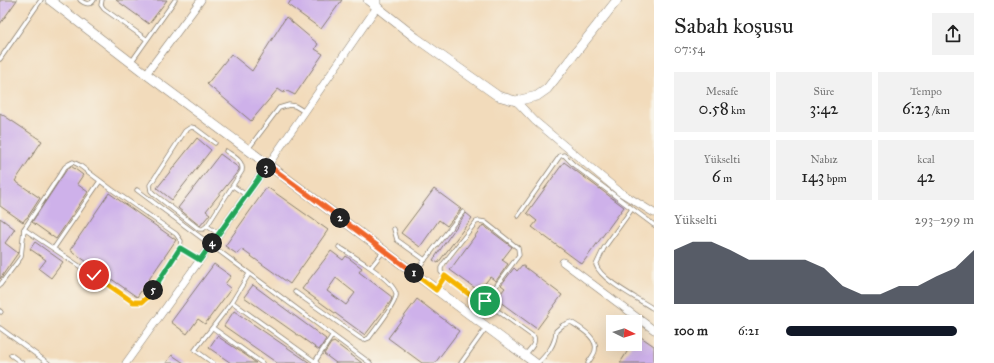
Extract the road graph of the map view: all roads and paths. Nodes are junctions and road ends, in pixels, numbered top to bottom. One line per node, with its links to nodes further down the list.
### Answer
1 (41, 0): 12 (lane)
2 (50, 0): 13 (street)
3 (80, 0): 4 (lane)
4 (94, 0)
5 (102, 0): 11 (lane)
6 (175, 0): 11 (lane)
7 (201, 0): 14 (street)
8 (368, 0): 10 (street)
9 (617, 0): 15 (street)
10 (377, 3): 15 (street); 16 (street)
11 (146, 39): 13 (lane)
12 (0, 59)
13 (131, 62): 14 (street)
14 (146, 74): 18 (street)
15 (516, 101): 20 (street)
16 (305, 112): 18 (lane); 21 (street)
17 (215, 143): 31 (lane)
18 (248, 150): 21 (street)
19 (226, 151): 23 (lane)
20 (566, 152): 26 (lane); 28 (street); 29 (lane)
21 (268, 165): 25 (street); 39 (street)
22 (100, 181): 32 (lane); 37 (lane); 38 (lane)
23 (233, 186): 25 (lane); 31 (lane)
24 (137, 190): 35 (lane)
25 (246, 195): 34 (street)
26 (632, 209): 30 (lane); 52 (lane)
27 (463, 212): 41 (lane)
28 (654, 213)
29 (518, 216)
30 (654, 225)
31 (207, 226): 34 (lane)
32 (24, 229): 37 (lane); 47 (lane)
33 (394, 229): 41 (lane)
34 (219, 234): 35 (street)
35 (211, 244): 40 (street); 45 (lane)
36 (339, 247): 43 (lane)
37 (54, 248): 38 (lane)
38 (180, 248): 40 (lane)
39 (384, 251): 43 (lane); 44 (street)
40 (200, 260): 62 (street)
41 (425, 260): 44 (lane)
42 (563, 262): 56 (street)
43 (371, 267): 49 (lane)
44 (414, 273): 48 (street)
45 (249, 274): 50 (lane); 57 (lane)
46 (445, 276): 46 (lane); 48 (lane)
47 (0, 285)
48 (436, 290): 55 (street)
49 (295, 292)
50 (232, 302): 54 (lane); 65 (lane)
51 (491, 306): 59 (lane)
52 (654, 308)
53 (0, 328): 61 (lane)
54 (213, 328): 63 (lane); 64 (lane)
55 (487, 328): 59 (street); 67 (lane)
56 (654, 330)
57 (332, 336): 65 (lane); 66 (lane)
58 (11, 356): 60 (lane)
59 (525, 356): 68 (street)
60 (22, 363)
61 (48, 363)
62 (126, 363)
63 (213, 363)
64 (262, 363)
65 (316, 363)
66 (370, 363)
67 (461, 363)
68 (535, 363)
69 (538, 363): 70 (lane)
70 (588, 363)

